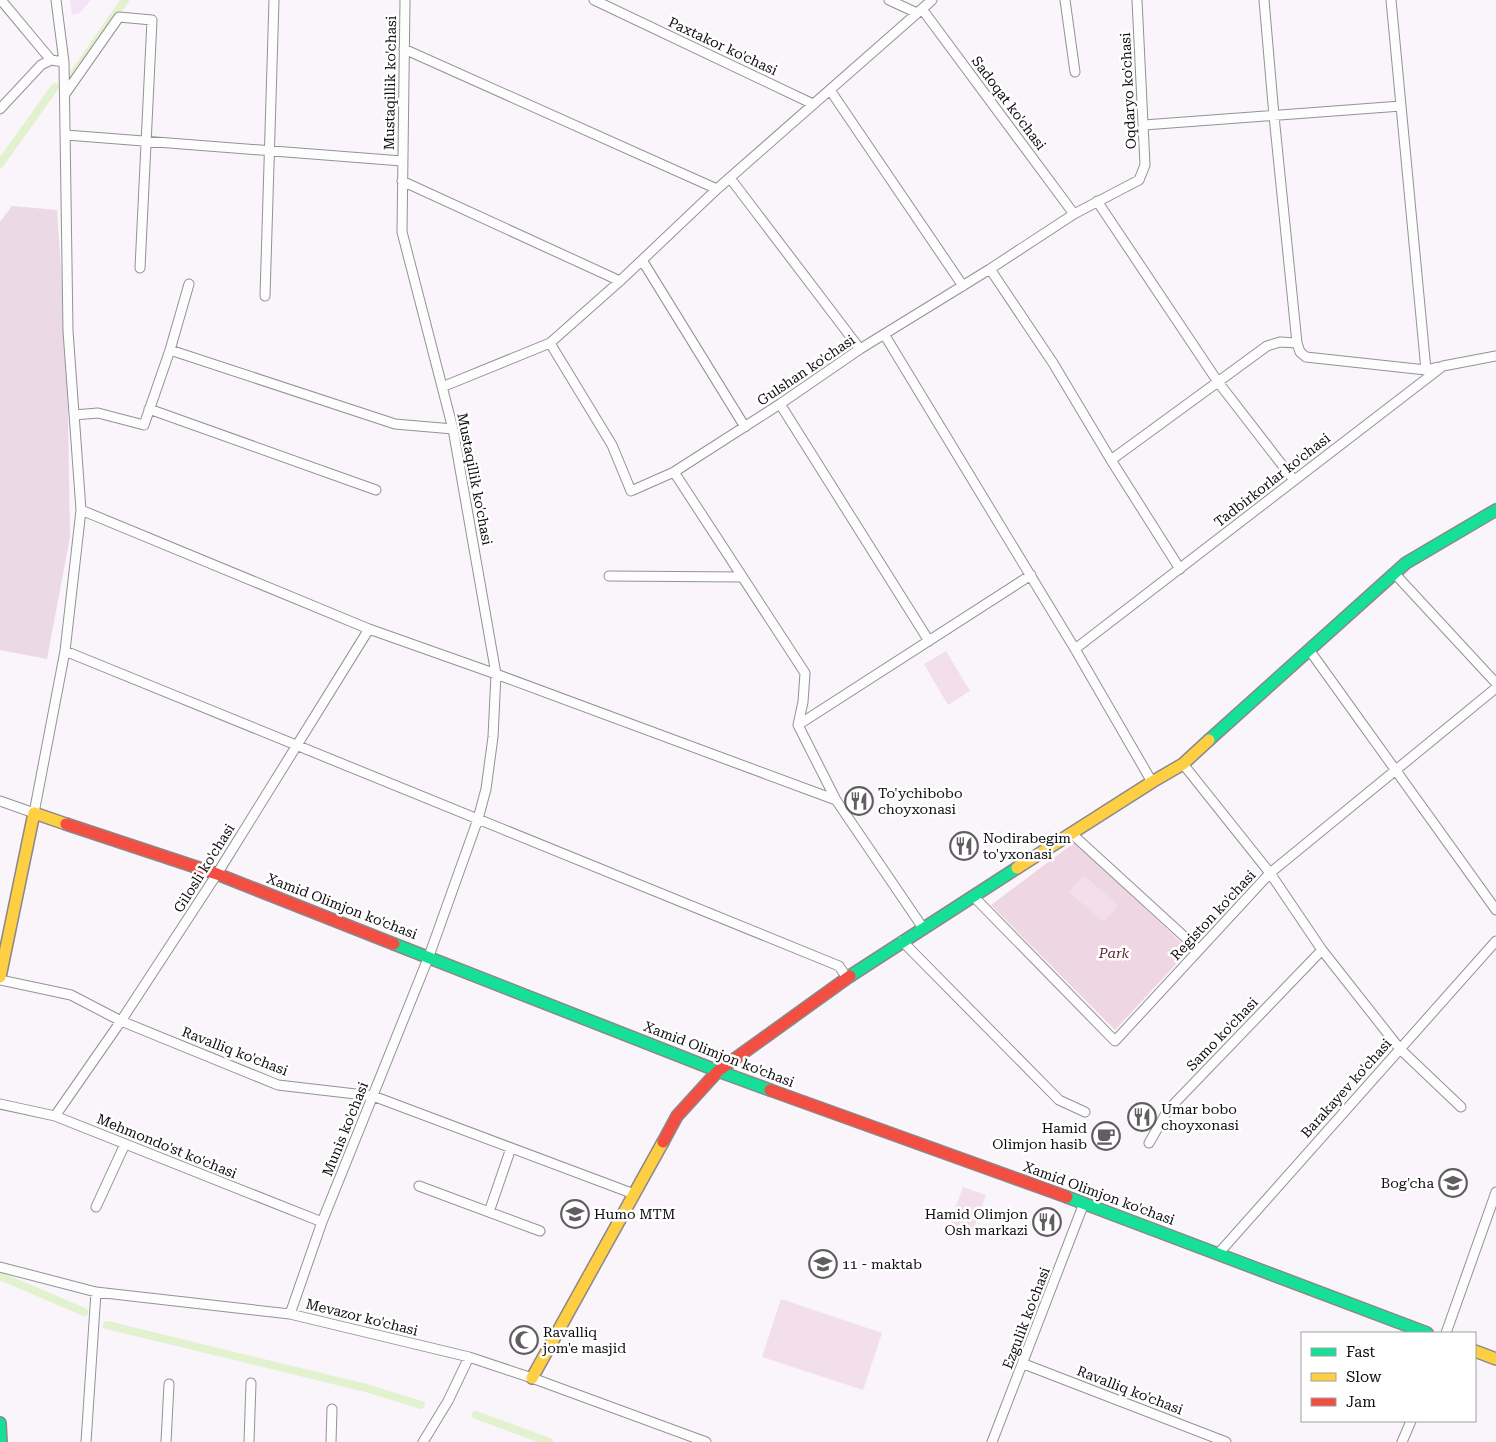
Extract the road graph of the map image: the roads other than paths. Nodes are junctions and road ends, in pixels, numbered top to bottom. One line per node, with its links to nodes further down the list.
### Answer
1 (1, 0): 14 (street)
2 (56, 0): 15 (street)
3 (274, 0): 26 (street)
4 (405, 0): 13 (street, Mustaqillik ko'chasi)
5 (594, 0): 19 (street, Paxtakor ko'chasi)
6 (889, 0): 12 (street)
7 (932, 0): 12 (street)
8 (1065, 0): 16 (street)
9 (1137, 0): 23 (street, Oqdaryo ko'chasi)
10 (1264, 0): 22 (street)
11 (1391, 0): 20 (street)
12 (919, 11): 17 (street); 33 (street, Sadoqat ko'chasi)
13 (404, 49): 27 (street, Mustaqillik ko'chasi); 31 (street)
14 (51, 60): 15 (street); 21 (street)
15 (64, 62): 18 (street)
16 (1075, 72)
17 (830, 90): 19 (street); 39 (street)
18 (65, 94): 24 (street); 25 (street)
19 (813, 104): 28 (street)
20 (1401, 106): 22 (street); 48 (street)
21 (0, 109)
22 (1274, 116): 23 (street); 43 (street)
23 (1144, 125): 30 (street, Oqdaryo ko'chasi)
24 (66, 135): 25 (street); 53 (street)
25 (146, 141): 26 (street); 35 (street)
26 (269, 150): 27 (street); 40 (street)
27 (402, 161): 29 (street, Mustaqillik ko'chasi)
28 (730, 178): 31 (street); 44 (street)
29 (402, 180): 37 (street); 50 (street, Mustaqillik ko'chasi)
30 (1139, 180): 32 (street, Gulshan ko'chasi)
31 (717, 189): 34 (street)
32 (1098, 201): 33 (street, Gulshan ko'chasi); 49 (street)
33 (1074, 214): 36 (street, Gulshan ko'chasi)
34 (642, 260): 37 (street); 54 (street)
35 (140, 268)
36 (990, 269): 39 (street, Gulshan ko'chasi); 56 (street)
37 (620, 281): 42 (street)
38 (189, 284): 45 (street)
39 (962, 286): 41 (street, Gulshan ko'chasi)
40 (265, 296)
41 (884, 334): 44 (street, Gulshan ko'chasi); 64 (street)
42 (550, 343): 50 (street); 57 (street, Gulshan ko'chasi)
43 (1297, 343): 48 (street); 49 (street)
44 (860, 349): 51 (street, Gulshan ko'chasi)
45 (170, 350): 52 (street); 55 (street)
46 (1496, 356): 47 (street, Tadbirkorlar ko'chasi)
47 (1443, 366): 48 (street); 58 (street, Tadbirkorlar ko'chasi)
48 (1426, 370)
49 (1218, 382): 56 (street); 58 (street)
50 (442, 386): 55 (street, Mustaqillik ko'chasi)
51 (780, 404): 54 (street, Gulshan ko'chasi); 68 (street)
52 (149, 409): 53 (street); 59 (street)
53 (74, 415): 60 (street)
54 (745, 427): 57 (street, Gulshan ko'chasi)
55 (453, 428): 72 (street, Mustaqillik ko'chasi)
56 (1111, 460): 62 (street)
57 (674, 472): 66 (street)
58 (1293, 479): 62 (street, Tadbirkorlar ko'chasi)
59 (376, 490)
60 (81, 510): 67 (street); 70 (street)
61 (1496, 510): 63 (main road)
62 (1180, 569): 69 (street, Tadbirkorlar ko'chasi)
63 (1395, 574): 71 (main road); 73 (street)
64 (1031, 575): 68 (street); 69 (street)
65 (609, 576): 66 (street)
66 (742, 577): 75 (street)
67 (368, 629): 72 (street); 76 (street, Gilosli ko'chasi)
68 (929, 641): 75 (street)
69 (1075, 649): 79 (street)
70 (65, 651): 76 (street); 82 (street)
71 (1310, 651): 77 (main road); 78 (street)
72 (496, 674): 80 (street); 83 (street, Mustaqillik ko'chasi)
73 (1496, 683)
74 (1496, 688): 78 (street, Registon ko'chasi)
75 (798, 725): 80 (street)
76 (296, 746): 83 (street); 85 (street, Gilosli ko'chasi)
77 (1183, 764): 79 (main road); 86 (street)
78 (1395, 770): 86 (street, Registon ko'chasi); 88 (street)
79 (1152, 782): 84 (main road)
80 (836, 800): 89 (street)
81 (0, 801): 82 (street, Xamid Olimjon ko'chasi)
82 (34, 813): 85 (main road, Xamid Olimjon ko'chasi); 95 (main road)
83 (478, 819): 94 (street, Mustaqillik ko'chasi); 96 (street)
84 (1071, 834): 87 (main road); 92 (street)
85 (217, 874): 94 (main road, Xamid Olimjon ko'chasi); 97 (street, Gilosli ko'chasi)
86 (1270, 874): 92 (street, Registon ko'chasi); 93 (street)
87 (974, 896): 89 (main road); 92 (street, Registon ko'chasi)
88 (1496, 910)
89 (923, 928): 90 (main road)
90 (902, 941): 96 (main road); 103 (street)
91 (1496, 941): 98 (street, Barakayev ko'chasi)
92 (1199, 950)
93 (1322, 950): 98 (street); 105 (street, Samo ko'chasi)
94 (429, 956): 99 (main road, Xamid Olimjon ko'chasi); 100 (street, Munis ko'chasi)
95 (0, 978): 97 (street, Ravalliq ko'chasi)
96 (846, 978): 99 (main road)
97 (121, 1021): 100 (street, Ravalliq ko'chasi); 104 (street, Gilosli ko'chasi)
98 (1400, 1049): 102 (street); 116 (street, Barakayev ko'chasi)
99 (718, 1070): 110 (main road); 111 (main road, Xamid Olimjon ko'chasi)
100 (374, 1096): 107 (street, Ravalliq ko'chasi); 114 (street, Munis ko'chasi)
101 (0, 1104): 104 (street, Mehmondo'st ko'chasi)
102 (1461, 1107)
103 (1085, 1112)
104 (55, 1116): 106 (street, Mehmondo'st ko'chasi)
105 (1149, 1142)
106 (125, 1144): 112 (street); 114 (street, Mehmondo'st ko'chasi)
107 (511, 1148): 110 (street, Ravalliq ko'chasi); 113 (street)
108 (419, 1186): 113 (street)
109 (1496, 1193): 121 (street)
110 (634, 1194): 126 (main road)
111 (1084, 1204): 116 (main road, Xamid Olimjon ko'chasi); 125 (street, Ezgulik ko'chasi)
112 (96, 1207)
113 (489, 1212): 115 (street)
114 (322, 1222): 119 (street, Munis ko'chasi)
115 (540, 1230)
116 (1218, 1254): 120 (main road, Xamid Olimjon ko'chasi)
117 (0, 1267): 118 (street, Mevazor ko'chasi)
118 (96, 1292): 119 (street, Mevazor ko'chasi); 133 (street)
119 (290, 1314): 123 (street, Mevazor ko'chasi)
120 (1425, 1332)
121 (1446, 1332)
122 (1476, 1351): 124 (main road)
123 (469, 1357): 126 (street, Mevazor ko'chasi); 137 (street)
124 (1496, 1359)
125 (1024, 1364): 139 (street, Ezgulik ko'chasi); 140 (street, Ravalliq ko'chasi)
126 (532, 1378): 138 (street, Mevazor ko'chasi)
127 (252, 1383): 135 (street)
128 (169, 1384): 134 (street)
129 (332, 1409): 136 (street)
130 (1411, 1422): 141 (street)
131 (0, 1423): 132 (main road)
132 (1, 1442)
133 (86, 1442)
134 (166, 1442)
135 (249, 1442)
136 (331, 1442)
137 (423, 1442)
138 (706, 1442)
139 (992, 1442)
140 (1226, 1442)
141 (1402, 1442)

